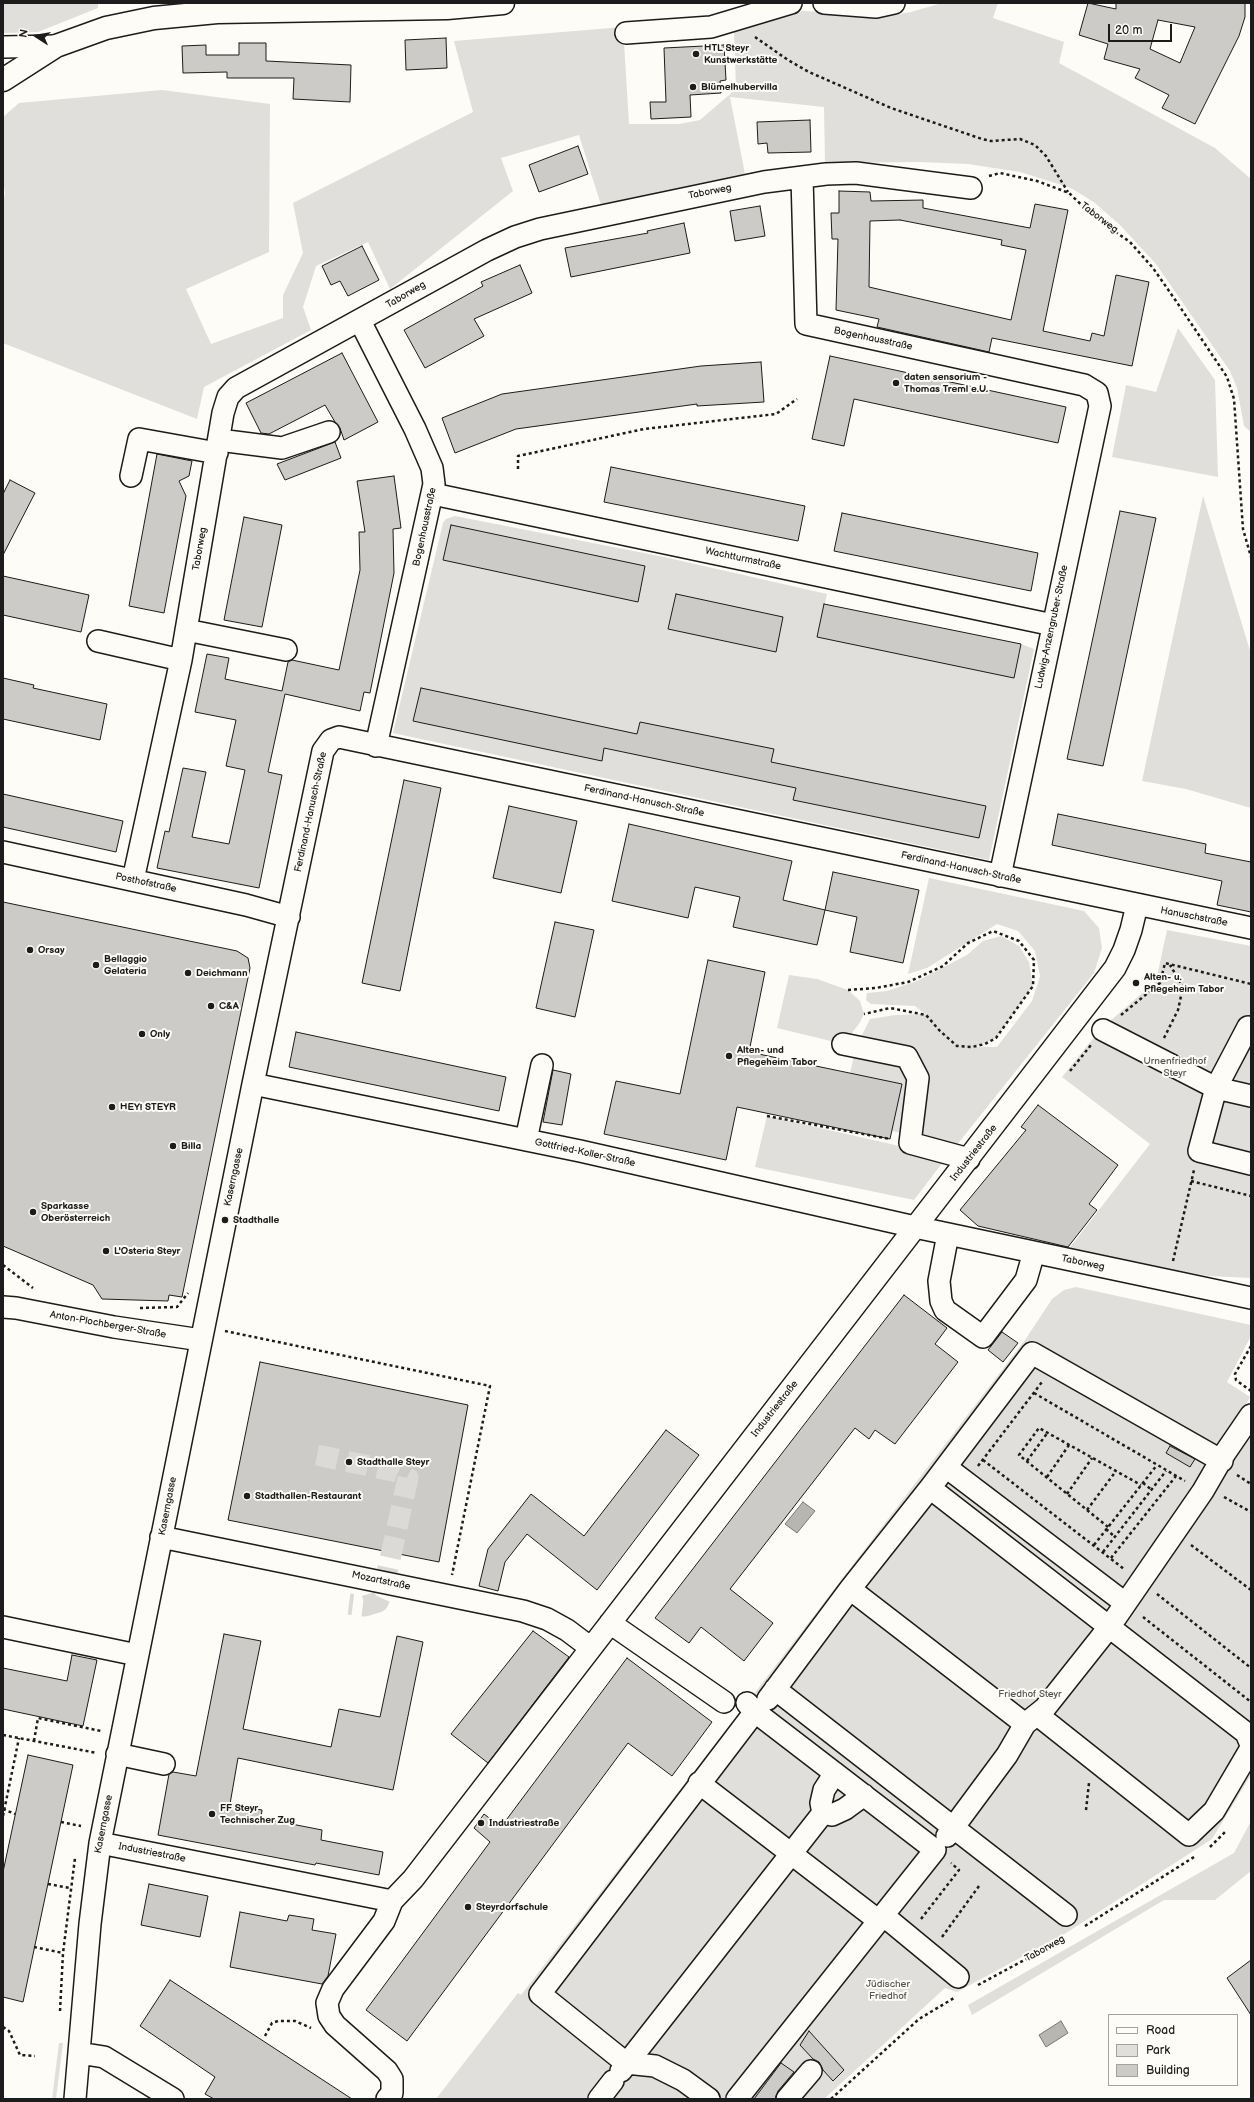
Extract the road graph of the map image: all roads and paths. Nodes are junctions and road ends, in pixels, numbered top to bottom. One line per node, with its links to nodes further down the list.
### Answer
1 (503, 3): 5 (main road)
2 (791, 3): 6 (street)
3 (824, 3): 4 (street)
4 (894, 3)
5 (217, 8): 8 (main road)
6 (738, 20): 7 (street); 13 (path)
7 (626, 33)
8 (56, 46): 9 (street); 10 (main road)
9 (3, 47)
10 (3, 80)
11 (802, 177): 12 (street, Taborweg); 14 (street, Taborweg); 15 (street, Bogenhausstraße)
12 (971, 188): 13 (path, Taborweg)
13 (1069, 193): 22 (path, Taborweg)
14 (360, 321): 18 (street, Taborweg); 21 (street, Bogenhausstraße)
15 (1084, 385): 23 (street, Ludwig-Anzengruber-Straße)
16 (797, 399): 19 (path)
17 (329, 432): 18 (street)
18 (218, 447): 20 (street); 24 (street, Taborweg)
19 (518, 469)
20 (131, 476)
21 (433, 494): 23 (street, Wachtturmstraße); 28 (street, Bogenhausstraße)
22 (1251, 557)
23 (1053, 625): 30 (street, Ludwig-Anzengruber-Straße)
24 (186, 630): 26 (street); 27 (street, Taborweg)
25 (98, 641): 27 (street)
26 (286, 650)
27 (181, 660): 31 (street, Taborweg)
28 (376, 746): 30 (street, Ferdinand-Hanusch-Straße); 33 (street, Ferdinand-Hanusch-Straße)
29 (3, 852): 31 (street, Posthofstraße)
30 (1000, 876): 32 (street, Ferdinand-Hanusch-Straße)
31 (133, 880): 33 (street, Posthofstraße)
32 (1136, 905): 34 (street, Hanuschstraße); 52 (street, Industriestraße)
33 (289, 917): 45 (street, Kaserngasse)
34 (1251, 928)
35 (1170, 964): 36 (path); 40 (path); 42 (path)
36 (1251, 984)
37 (848, 990): 38 (path)
38 (864, 1014)
39 (1248, 1027): 46 (street)
40 (1103, 1030): 42 (street); 44 (path)
41 (843, 1044): 50 (street)
42 (1154, 1056): 46 (street)
43 (542, 1064): 49 (street)
44 (1070, 1071)
45 (253, 1084): 49 (street, Gottfried-Koller-Straße); 66 (street, Kaserngasse)
46 (1216, 1088): 47 (street); 51 (street)
47 (1251, 1096)
48 (767, 1116): 50 (path)
49 (526, 1140): 56 (street, Gottfried-Koller-Straße)
50 (910, 1143): 52 (street)
51 (1199, 1151): 53 (street); 54 (path)
52 (969, 1159): 56 (street, Industriestraße)
53 (1251, 1164)
54 (1192, 1181): 55 (path); 59 (path)
55 (1251, 1196)
56 (915, 1227): 57 (street, Taborweg); 104 (street, Industriestraße)
57 (948, 1234): 58 (street, Taborweg); 58 (street)
58 (1034, 1252): 63 (street, Taborweg)
59 (1173, 1263)
60 (3, 1265): 61 (path)
61 (39, 1289)
62 (188, 1293): 65 (path)
63 (1251, 1298)
64 (7, 1306): 66 (street, Anton-Plochberger-Straße)
65 (134, 1308)
66 (202, 1333): 94 (street, Kaserngasse); 102 (path)
67 (1251, 1346): 69 (path)
68 (1054, 1366): 70 (path); 77 (street); 79 (street)
69 (1251, 1391)
70 (1034, 1393): 75 (path); 78 (path)
71 (1251, 1415): 77 (street)
72 (1048, 1432): 73 (path); 76 (path); 76 (path)
73 (1069, 1445): 74 (path); 83 (path)
74 (1092, 1458): 80 (path); 89 (path)
75 (983, 1460): 84 (path); 96 (path)
76 (1027, 1461): 83 (path)
77 (1222, 1461): 87 (street)
78 (1156, 1465): 81 (path); 85 (path)
79 (946, 1467): 84 (street); 86 (street)
80 (1116, 1471): 85 (path); 90 (path)
81 (1166, 1471): 82 (path); 88 (path)
82 (1176, 1476): 87 (path); 98 (path)
83 (1047, 1477): 89 (path)
84 (966, 1482): 103 (street)
85 (1142, 1484): 88 (path); 92 (path)
86 (930, 1488): 101 (street); 105 (street)
87 (1204, 1489): 91 (path); 93 (street)
88 (1152, 1490): 95 (path)
89 (1067, 1494): 90 (path)
90 (1088, 1510): 92 (path)
91 (1251, 1512)
92 (1107, 1528): 95 (path); 96 (path)
93 (1174, 1532): 99 (street); 100 (path)
94 (161, 1537): 102 (street, Mozartstraße); 108 (street, Kaserngasse)
95 (1115, 1537): 97 (path)
96 (1094, 1545): 97 (path)
97 (1103, 1552): 98 (path)
98 (1111, 1558): 99 (path)
99 (1140, 1582): 103 (street); 109 (path)
100 (1250, 1588)
101 (850, 1590): 111 (street); 113 (street)
102 (448, 1595): 107 (street, Mozartstraße)
103 (1125, 1604): 105 (street); 112 (path)
104 (610, 1623): 107 (street, Industriestraße); 110 (street)
105 (1110, 1626): 113 (street); 118 (street)
106 (3, 1627): 108 (street)
107 (591, 1648): 141 (street, Industriestraße)
108 (137, 1656): 121 (street, Kaserngasse)
109 (1251, 1668)
110 (724, 1702)
111 (760, 1702): 123 (street); 124 (street); 133 (street)
112 (1251, 1702)
113 (1038, 1717): 119 (street); 133 (street)
114 (102, 1731): 117 (path)
115 (3, 1735): 116 (path)
116 (19, 1738): 117 (path); 126 (path)
117 (34, 1741): 120 (path)
118 (1251, 1745)
119 (1251, 1748)
120 (97, 1753)
121 (118, 1754): 122 (street); 134 (street, Kaserngasse)
122 (164, 1764)
123 (835, 1773): 125 (street); 127 (street)
124 (699, 1783): 136 (street); 155 (street)
125 (864, 1795): 127 (street); 133 (street)
126 (4, 1809): 128 (path); 129 (path)
127 (823, 1813): 136 (street)
128 (15, 1814)
129 (3, 1816)
130 (61, 1822): 131 (path)
131 (81, 1826)
132 (1229, 1827): 135 (path)
133 (945, 1837): 142 (street); 143 (street); 144 (path)
134 (100, 1843): 141 (street, Industriestraße); 152 (street, Kaserngasse)
135 (1204, 1850)
136 (791, 1853): 142 (street); 155 (street)
137 (1198, 1854): 143 (path, Taborweg)
138 (48, 1884): 140 (path)
139 (979, 1886): 147 (path)
140 (70, 1888)
141 (392, 1901): 149 (street, Industriestraße)
142 (882, 1918): 144 (street); 161 (street)
143 (1073, 1926): 148 (path, Taborweg)
144 (908, 1936): 147 (street)
145 (34, 1948): 146 (path)
146 (63, 1953)
147 (930, 1954): 148 (street)
148 (962, 1987): 163 (path, Taborweg)
149 (335, 2025): 151 (path); 158 (street, Industriestraße)
150 (3, 2027): 153 (path)
151 (265, 2036)
152 (79, 2053): 156 (street, Kaserngasse); 157 (street)
153 (35, 2056)
154 (811, 2071): 162 (street)
155 (620, 2072): 159 (street); 160 (street)
156 (75, 2099)
157 (173, 2099)
158 (387, 2099)
159 (599, 2099)
160 (709, 2099)
161 (737, 2099)
162 (787, 2099)
163 (831, 2099)

